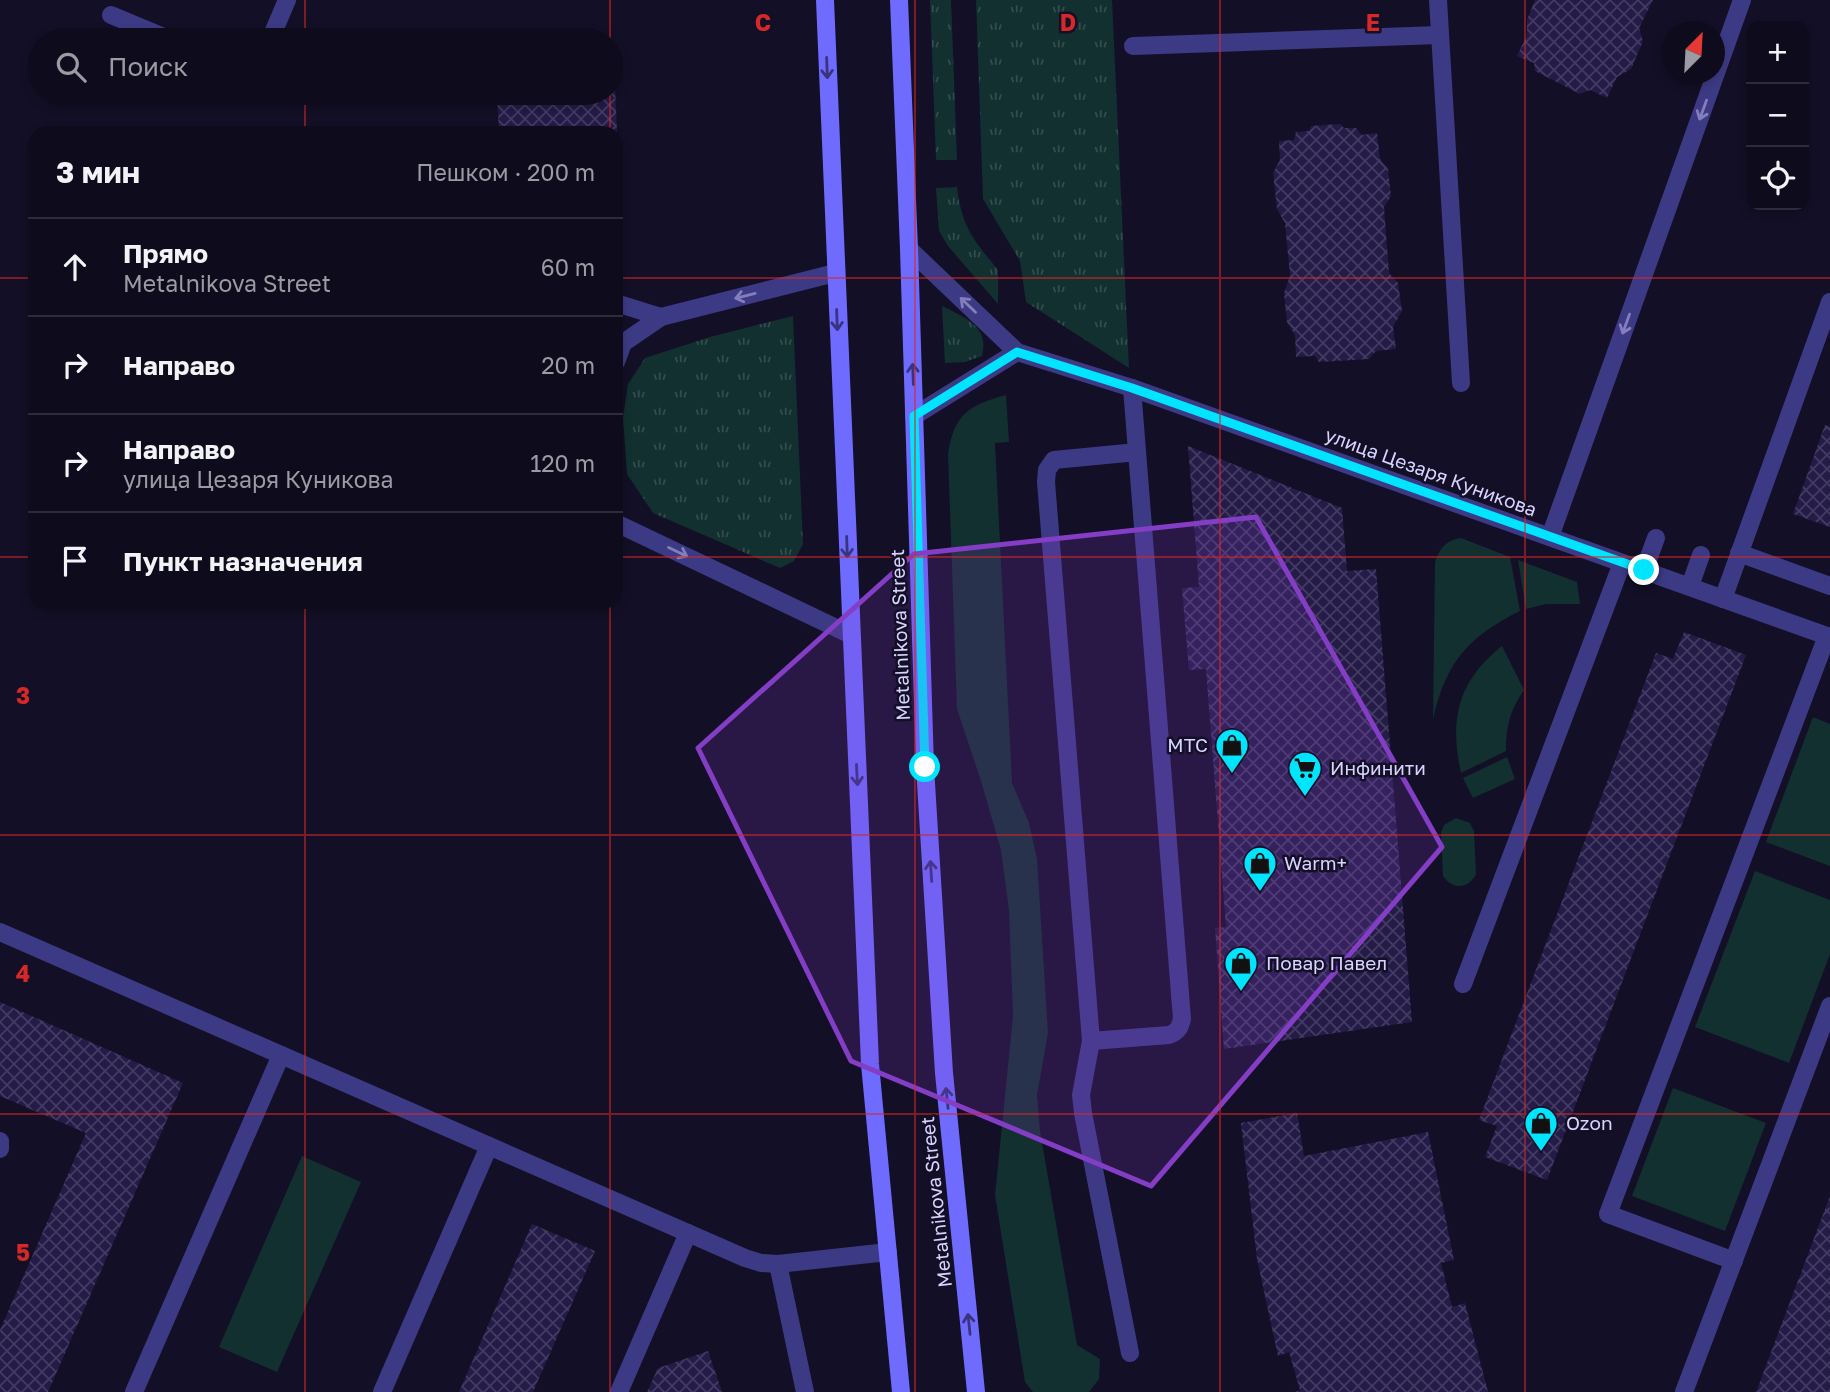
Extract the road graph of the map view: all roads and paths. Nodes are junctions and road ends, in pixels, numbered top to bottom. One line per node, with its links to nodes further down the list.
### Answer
1 (287, 0): 8 (street)
2 (825, 0): 12 (main road, one-way to 12)
3 (899, 0): 11 (main road, Metalnikova Street)
4 (1438, 0): 9 (street)
5 (1742, 0): 23 (street, one-way to 23)
6 (111, 15): 7 (street)
7 (142, 28)
8 (275, 28)
9 (1439, 35): 10 (street); 18 (street)
10 (1133, 46)
11 (909, 249): 17 (street, one-way to 11); 20 (main road, Metalnikova Street, one-way to 11)
12 (835, 273): 15 (street, one-way to 15); 32 (main road, one-way to 32)
13 (1830, 302): 25 (street)
14 (623, 305): 15 (street)
15 (661, 317): 16 (street)
16 (623, 343)
17 (1017, 352): 19 (street, улица Цезаря Куникова); 20 (street)
18 (1461, 383)
19 (1132, 388): 21 (street); 23 (street, улица Цезаря Куникова)
20 (914, 416): 52 (main road, Metalnikova Street, one-way to 20)
21 (1137, 452): 37 (street); 37 (street)
22 (623, 526): 32 (street, one-way to 32)
23 (1550, 537): 27 (street, улица Цезаря Куникова)
24 (1656, 538): 28 (street)
25 (1740, 553): 30 (street); 31 (street)
26 (1701, 555): 29 (street)
27 (1622, 563): 28 (street, улица Цезаря Куникова); 35 (street)
28 (1644, 570): 29 (street, улица Цезаря Куникова)
29 (1690, 586): 31 (street, улица Цезаря Куникова)
30 (1830, 586)
31 (1723, 599): 33 (street, улица Цезаря Куникова)
32 (851, 635): 43 (main road, one-way to 43)
33 (1828, 636): 44 (street)
34 (0, 932): 38 (street)
35 (1463, 984)
36 (1830, 1006): 44 (street)
37 (1091, 1041): 46 (street)
38 (281, 1055): 40 (street); 47 (street)
39 (0, 1141): 41 (street)
40 (489, 1146): 42 (street); 48 (street)
41 (0, 1149)
42 (688, 1233): 45 (street); 49 (street)
43 (888, 1252): 45 (street); 51 (main road)
44 (1734, 1261): 53 (street)
45 (778, 1264): 50 (street)
46 (1130, 1353)
47 (134, 1392)
48 (382, 1392)
49 (619, 1392)
50 (805, 1392)
51 (901, 1392)
52 (976, 1392)
53 (1684, 1392)

